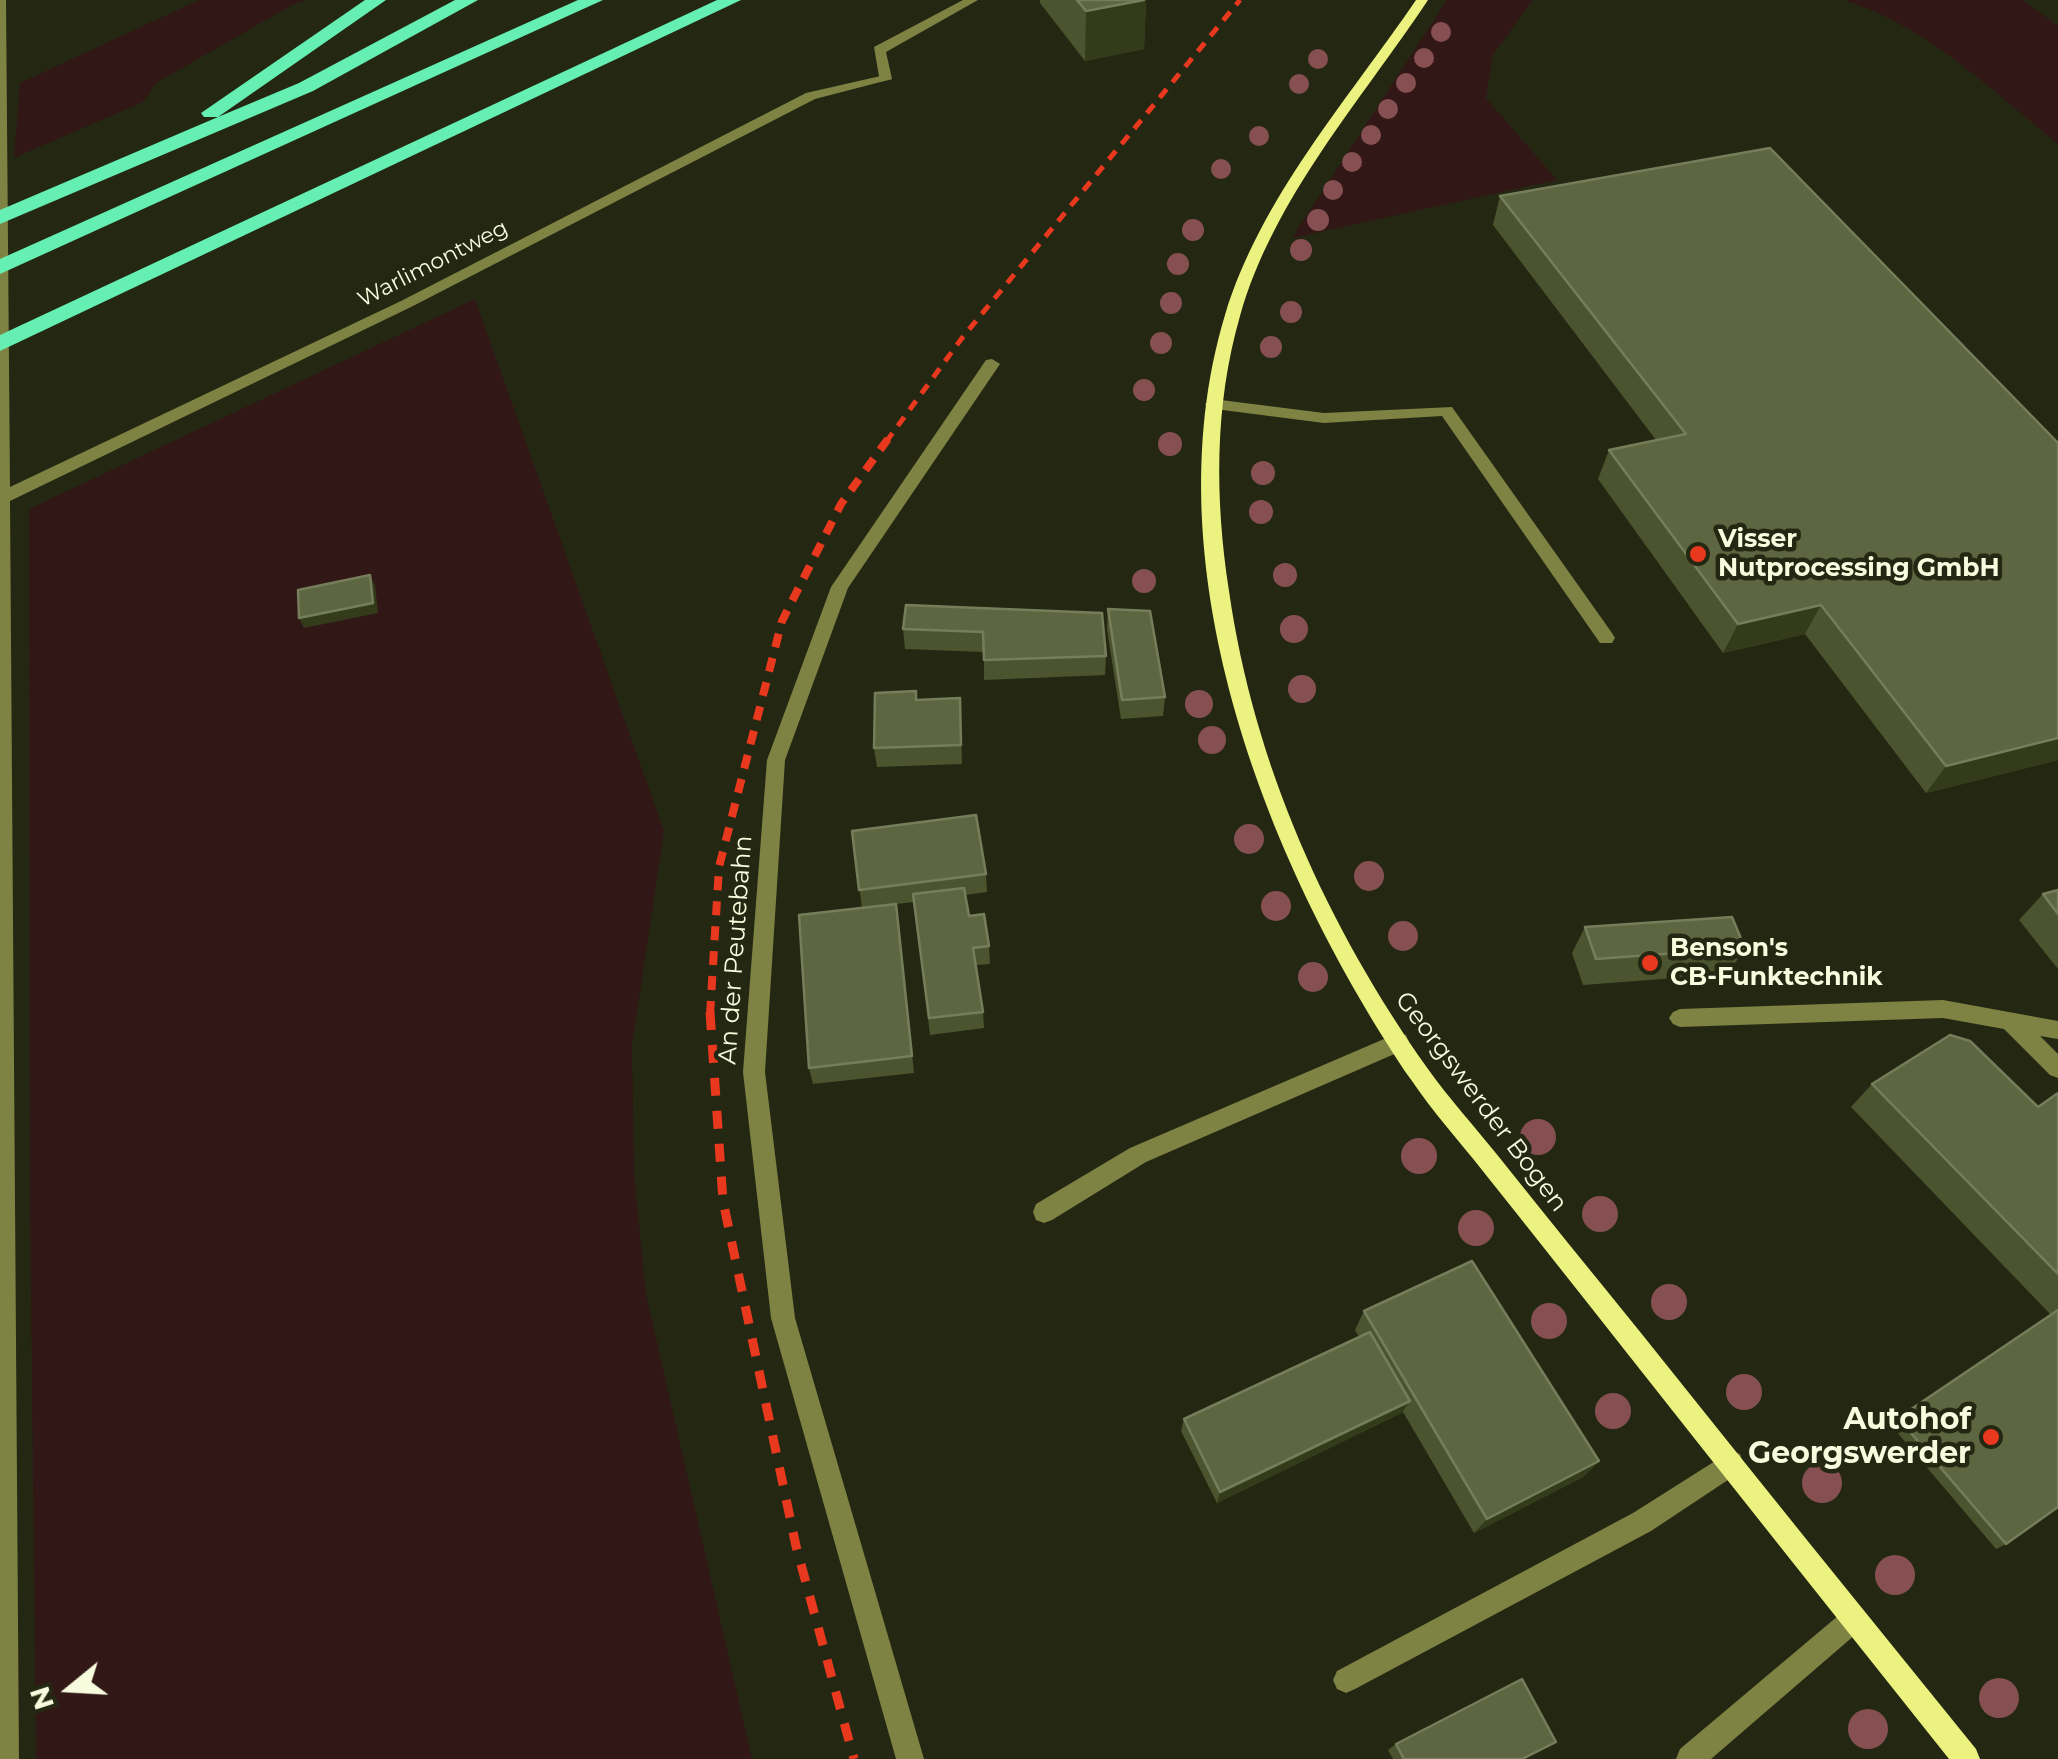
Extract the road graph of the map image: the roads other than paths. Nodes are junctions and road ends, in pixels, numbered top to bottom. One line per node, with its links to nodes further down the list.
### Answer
1 (0, 0): 14 (street)
2 (376, 0): 8 (highway)
3 (468, 0): 8 (highway)
4 (594, 0): 10 (highway)
5 (732, 0): 11 (highway)
6 (972, 0): 14 (street, Warlimontweg)
7 (1422, 0): 13 (street, Georgswerder Bogen)
8 (155, 151): 9 (highway)
9 (0, 218)
10 (0, 267)
11 (0, 344)
12 (992, 364): 26 (street, An der Peutebahn)
13 (1214, 404): 15 (street); 19 (street, Georgswerder Bogen)
14 (3, 498): 25 (street)
15 (1606, 638)
16 (1680, 1018): 17 (street)
17 (2011, 1022): 18 (street); 20 (street)
18 (2058, 1030)
19 (1398, 1042): 21 (street); 22 (street, Georgswerder Bogen)
20 (2058, 1068)
21 (1044, 1212)
22 (1730, 1464): 23 (street, Georgswerder Bogen); 24 (street)
23 (1854, 1619): 27 (street); 28 (street, Georgswerder Bogen)
24 (1346, 1680)
25 (4, 1759)
26 (910, 1759)
27 (1690, 1759)
28 (1966, 1759)

